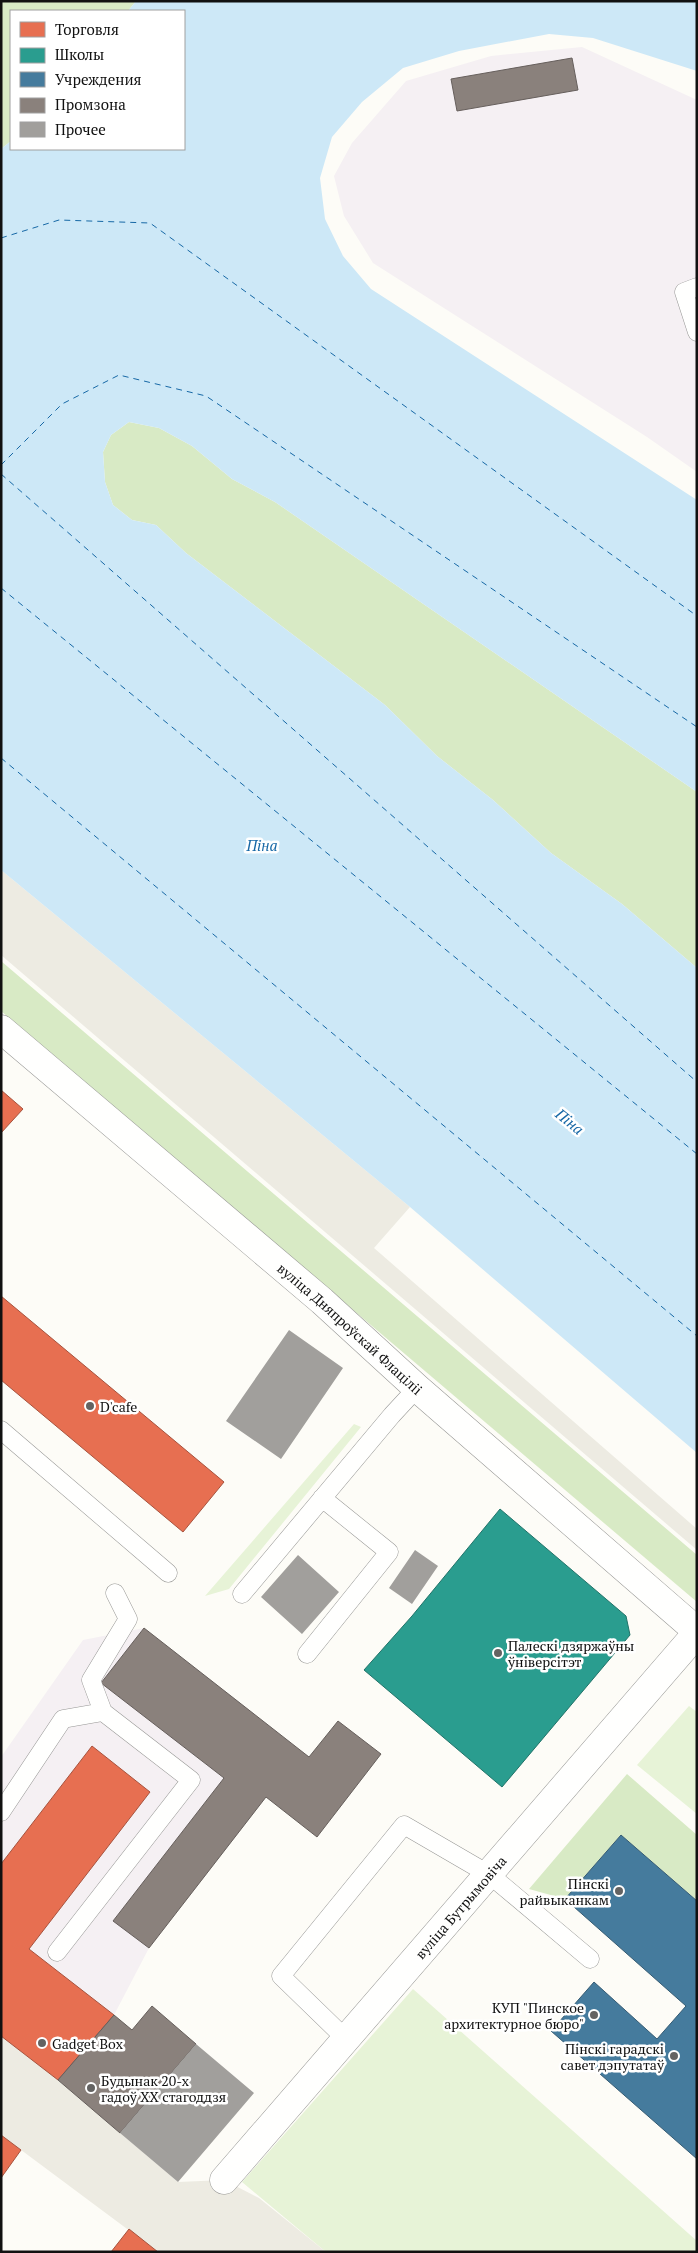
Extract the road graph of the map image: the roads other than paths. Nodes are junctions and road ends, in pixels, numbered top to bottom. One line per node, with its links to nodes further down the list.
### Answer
1 (697, 286): 2 (lane)
2 (697, 332)
3 (1, 1029): 4 (street, вуліца Дняпроўскай Флаціліі)
4 (417, 1388): 6 (lane); 10 (street, вуліца Дняпроўскай Флаціліі)
5 (1, 1430): 7 (lane)
6 (322, 1498): 9 (lane); 11 (lane)
7 (168, 1573)
8 (115, 1592): 12 (lane)
9 (242, 1594)
10 (697, 1632): 14 (street, вуліца Бутрымовіча)
11 (307, 1654)
12 (103, 1712): 13 (lane); 15 (lane)
13 (1, 1812)
14 (490, 1875): 16 (lane); 17 (street, вуліца Бутрымовіча); 17 (lane)
15 (57, 1952)
16 (590, 1959)
17 (347, 2040): 18 (street, вуліца Бутрымовіча)
18 (224, 2180)

